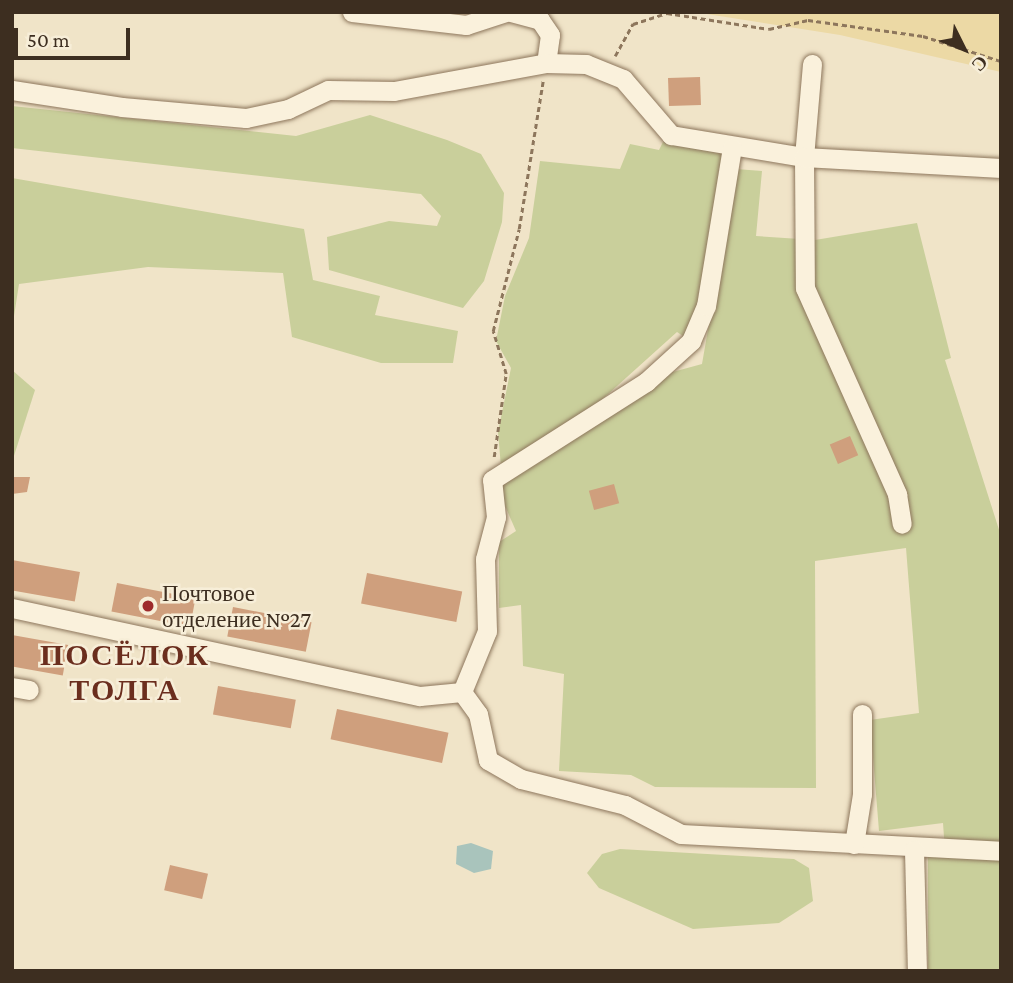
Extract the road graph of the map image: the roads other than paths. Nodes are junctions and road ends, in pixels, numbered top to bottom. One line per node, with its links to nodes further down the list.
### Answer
1 (352, 12): 2 (street)
2 (509, 12): 3 (street)
3 (545, 63): 5 (street); 6 (street)
4 (812, 64): 7 (street)
5 (12, 90)
6 (732, 148): 7 (street); 11 (street)
7 (804, 158): 8 (street); 9 (street)
8 (1001, 169)
9 (902, 524)
10 (12, 608): 11 (street)
11 (462, 692): 13 (street)
12 (862, 714): 13 (street)
13 (854, 844): 14 (street)
14 (914, 850): 15 (street); 16 (street)
15 (1001, 852)
16 (917, 971)

